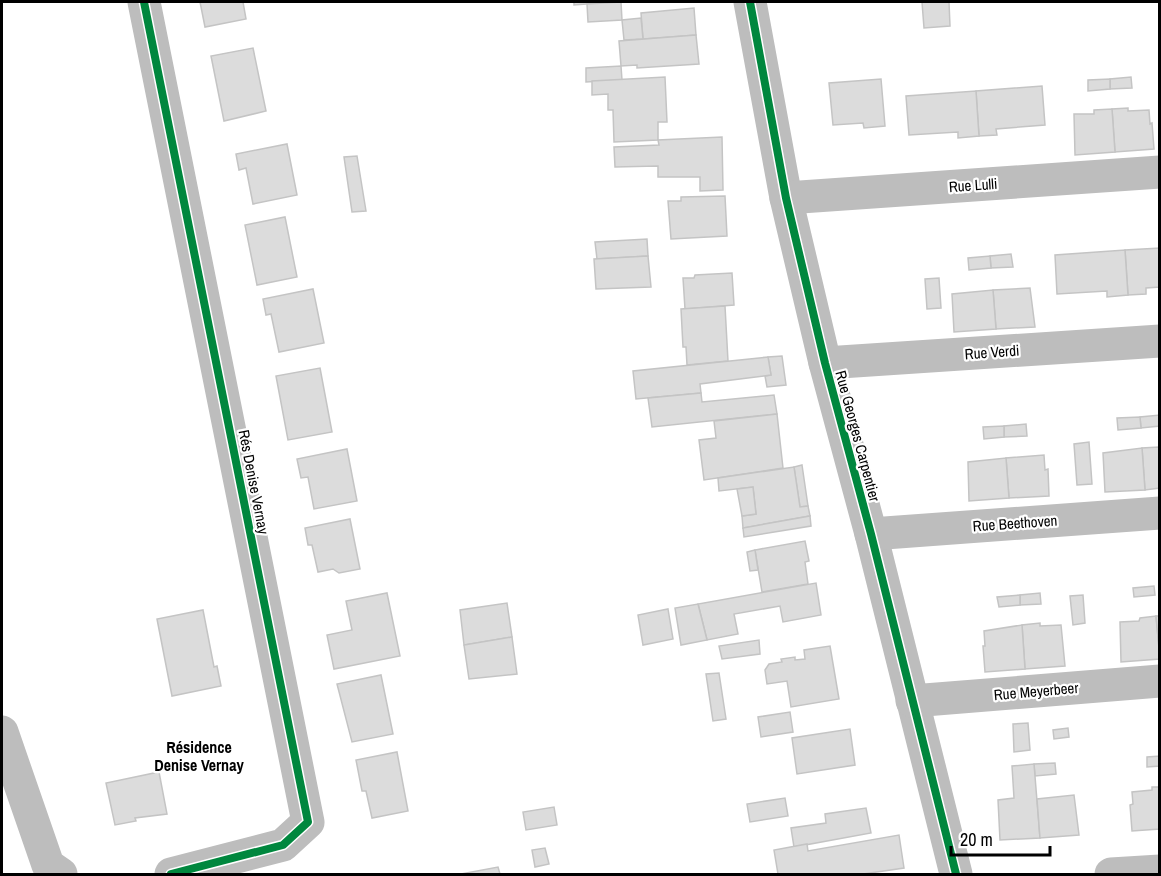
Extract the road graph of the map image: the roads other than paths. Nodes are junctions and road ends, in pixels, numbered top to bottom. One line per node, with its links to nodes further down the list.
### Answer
1 (144, 2): 14 (street, Rés Denise Vernay)
2 (750, 2): 4 (street, Rue Georges Carpentier)
3 (1160, 172): 4 (street, Rue Lulli)
4 (786, 198): 6 (street, Rue Georges Carpentier)
5 (1160, 341): 6 (street, Rue Verdi)
6 (825, 363): 8 (street, Rue Georges Carpentier)
7 (1160, 513): 8 (street, Rue Beethoven)
8 (871, 534): 10 (street, Rue Georges Carpentier)
9 (1160, 681): 10 (street, Rue Meyerbeer)
10 (912, 701): 15 (street, Rue Georges Carpentier)
11 (3, 741): 13 (street)
12 (1160, 871): 16 (street)
13 (61, 874)
14 (171, 874)
15 (957, 874)
16 (1111, 874)

